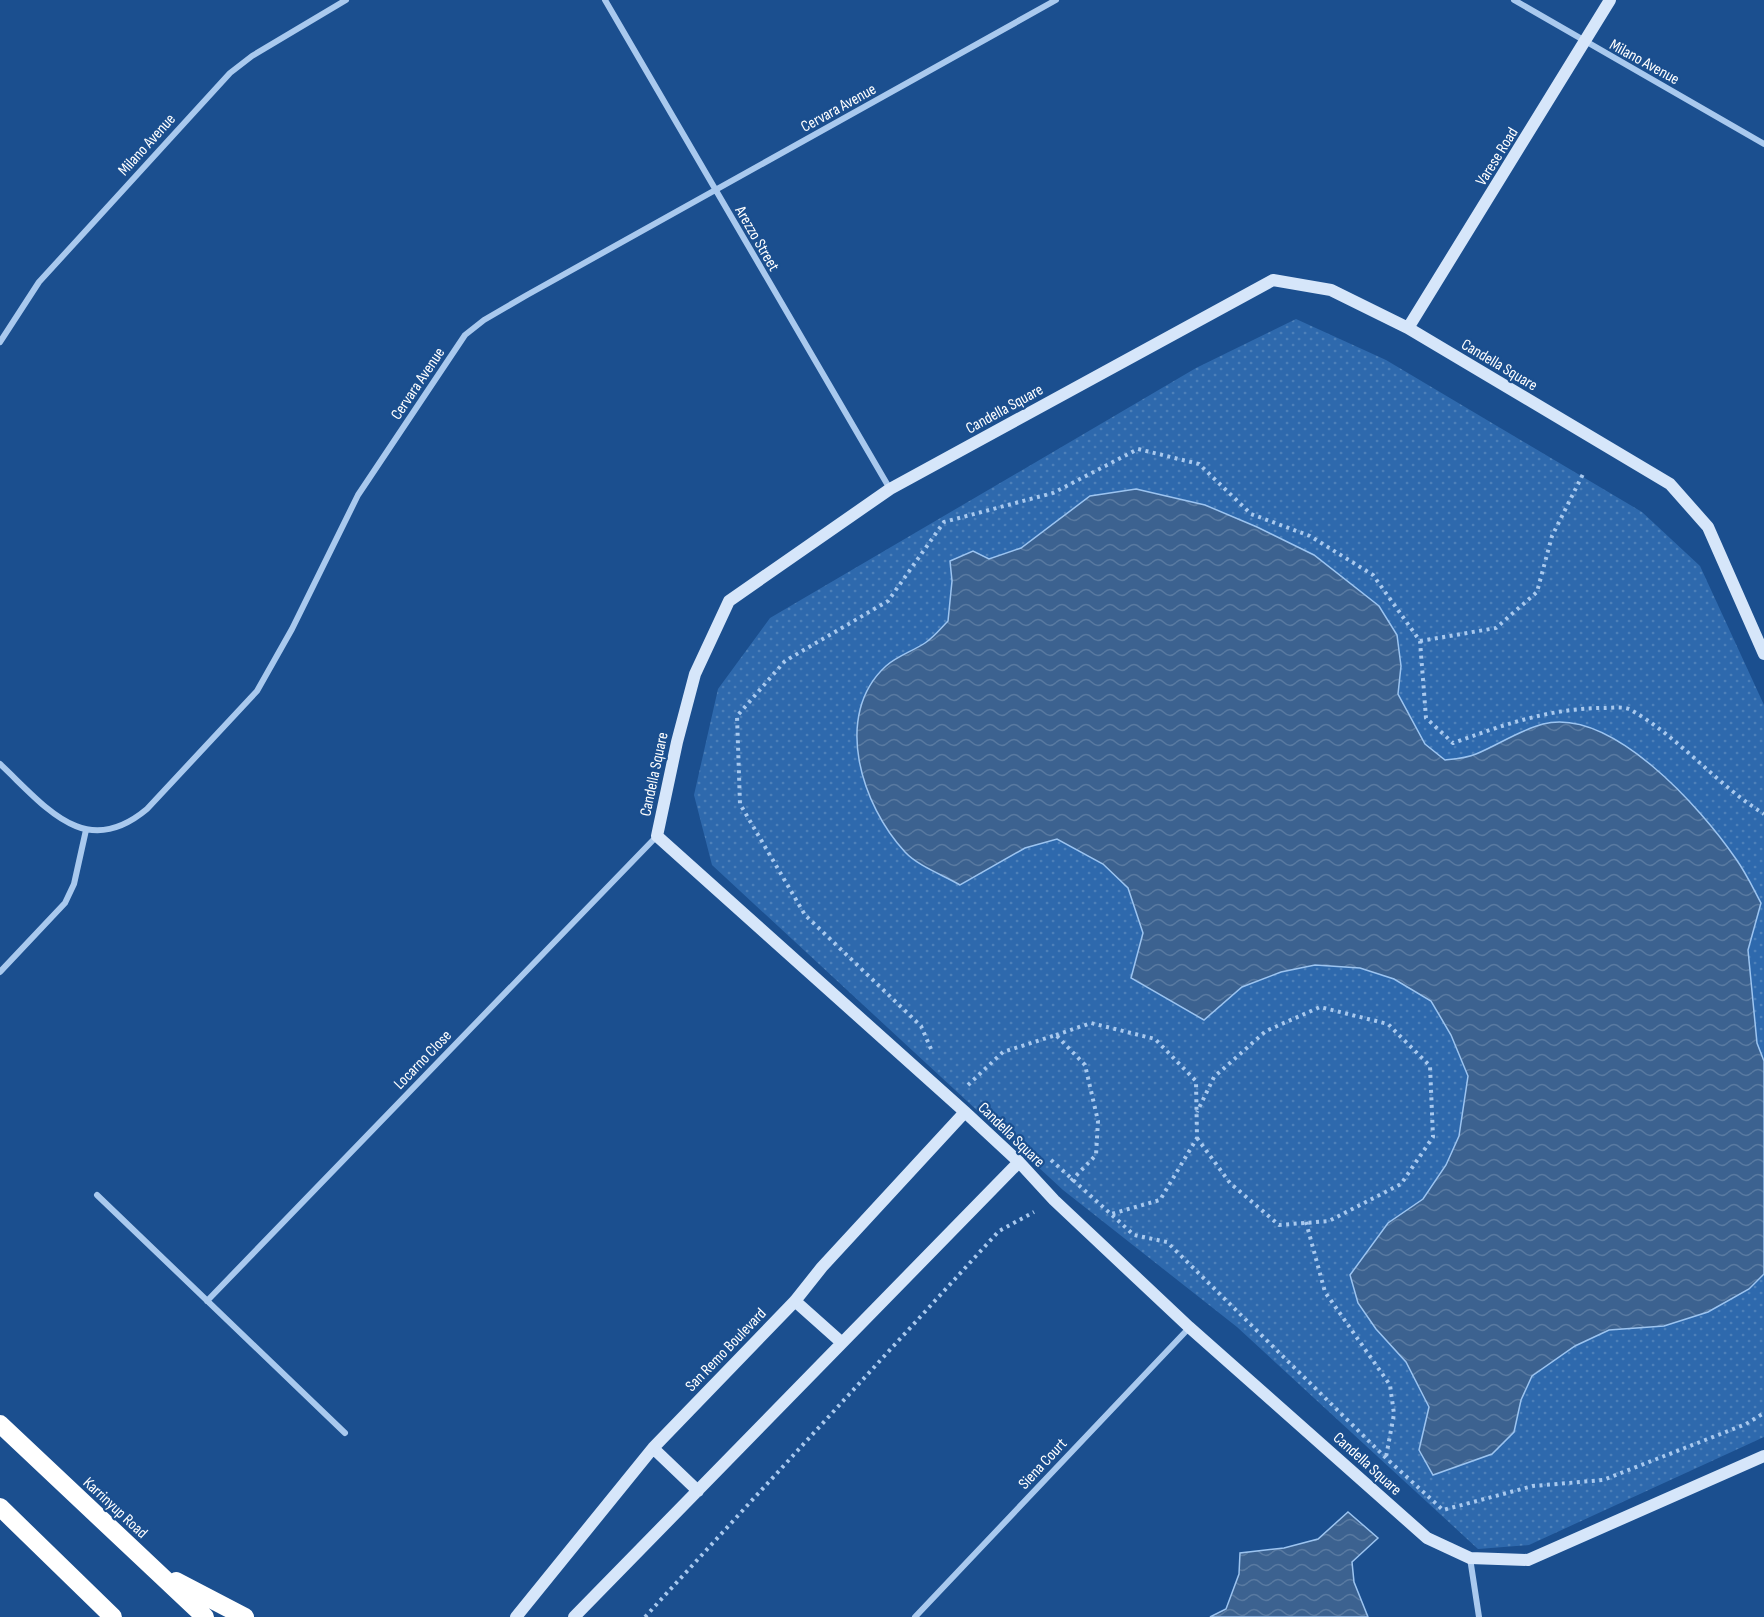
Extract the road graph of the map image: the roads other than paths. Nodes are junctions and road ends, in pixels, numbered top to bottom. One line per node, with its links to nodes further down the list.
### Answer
1 (346, 0): 10 (street, Milano Avenue)
2 (605, 0): 8 (street, Arezzo Street)
3 (1056, 0): 8 (street, Cervara Avenue)
4 (1515, 0): 6 (street, Milano Avenue)
5 (1610, 0): 6 (street, Varese Road)
6 (1586, 43): 7 (street, Milano Avenue); 9 (street, Varese Road)
7 (1764, 144)
8 (715, 191): 11 (street, Arezzo Street); 14 (street, Cervara Avenue)
9 (1408, 328): 11 (street, Candella Square); 12 (street, Candella Square)
10 (0, 342)
11 (890, 489): 15 (street, Candella Square)
12 (1764, 654)
13 (0, 764): 14 (street)
14 (86, 830): 16 (street)
15 (657, 836): 17 (street, Candella Square); 20 (street, Locarno Close)
16 (0, 972)
17 (965, 1112): 18 (street, Candella Square); 21 (street, San Remo Boulevard)
18 (1019, 1162): 22 (street, Candella Square); 23 (street)
19 (98, 1195): 20 (street)
20 (207, 1300): 25 (street)
21 (795, 1301): 23 (street); 26 (street, San Remo Boulevard)
22 (1189, 1327): 30 (street, Candella Square); 37 (street, Siena Court)
23 (841, 1342): 28 (street)
24 (0, 1424): 31 (highway, Karrinyup Road)
25 (345, 1433)
26 (653, 1448): 28 (street); 35 (street, San Remo Boulevard)
27 (1764, 1456): 30 (street, Candella Square)
28 (698, 1491): 36 (street)
29 (0, 1507): 32 (highway)
30 (1470, 1558): 38 (street)
31 (153, 1569): 33 (highway, Karrinyup Road); 34 (highway)
32 (113, 1617)
33 (205, 1617)
34 (245, 1617)
35 (516, 1617)
36 (574, 1617)
37 (915, 1617)
38 (1479, 1617)

